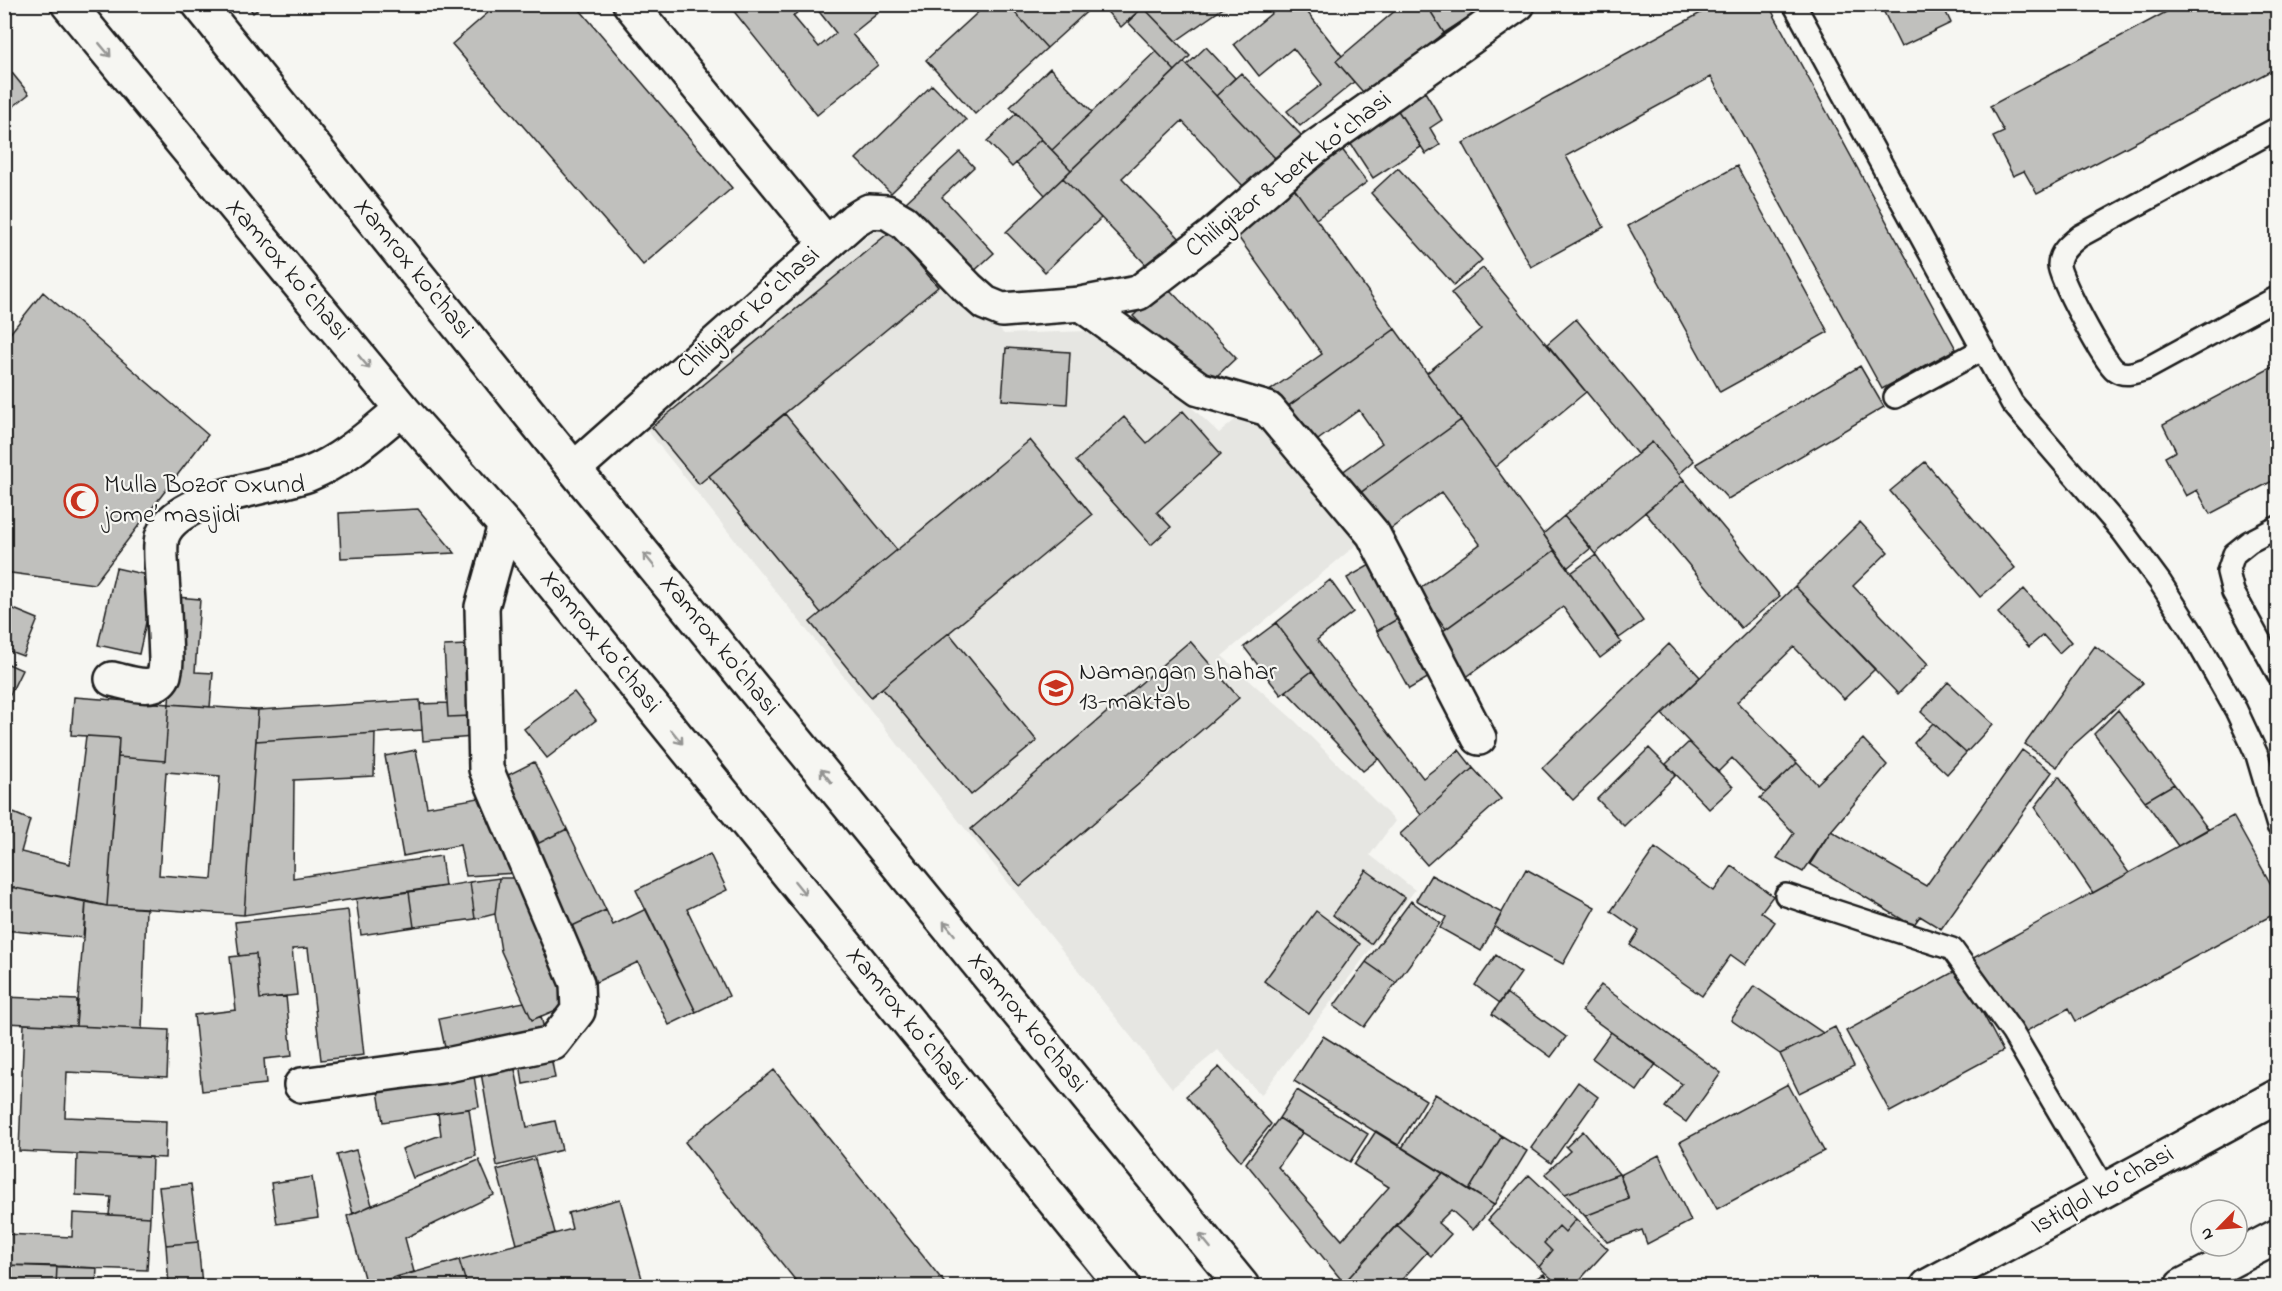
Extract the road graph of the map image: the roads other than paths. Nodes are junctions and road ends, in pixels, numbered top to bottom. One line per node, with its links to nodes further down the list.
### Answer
1 (68, 4): 12 (street, Xamrox koʻchasi, one-way to 12)
2 (199, 4): 13 (street, Xamrox ko'chasi)
3 (630, 4): 7 (street, Chiligizor koʻchasi)
4 (1518, 4): 9 (street, Chiligizor 8-berk koʻchasi)
5 (1794, 4): 10 (lane)
6 (2277, 128): 8 (lane)
7 (827, 244): 9 (street, Chiligizor 8-berk koʻchasi); 13 (street, Chiligizor koʻchasi)
8 (2277, 297)
9 (1081, 304): 18 (street)
10 (1983, 349): 11 (lane); 19 (lane)
11 (1895, 397)
12 (402, 409): 14 (street, Xamrox koʻchasi); 17 (street)
13 (574, 469): 26 (street, Xamrox ko'chasi, one-way to 13)
14 (505, 525): 21 (street); 25 (street, Xamrox koʻchasi, one-way to 25)
15 (2277, 526): 16 (lane)
16 (2277, 674)
17 (112, 679)
18 (1479, 738)
19 (2277, 826)
20 (1786, 896): 23 (lane)
21 (301, 1085)
22 (2277, 1096): 23 (street, Istiqlol koʻchasi)
23 (2105, 1190): 27 (street, Istiqlol koʻchasi)
24 (2277, 1236): 28 (street)
25 (1123, 1287)
26 (1242, 1287)
27 (1928, 1287)
28 (2182, 1287)

